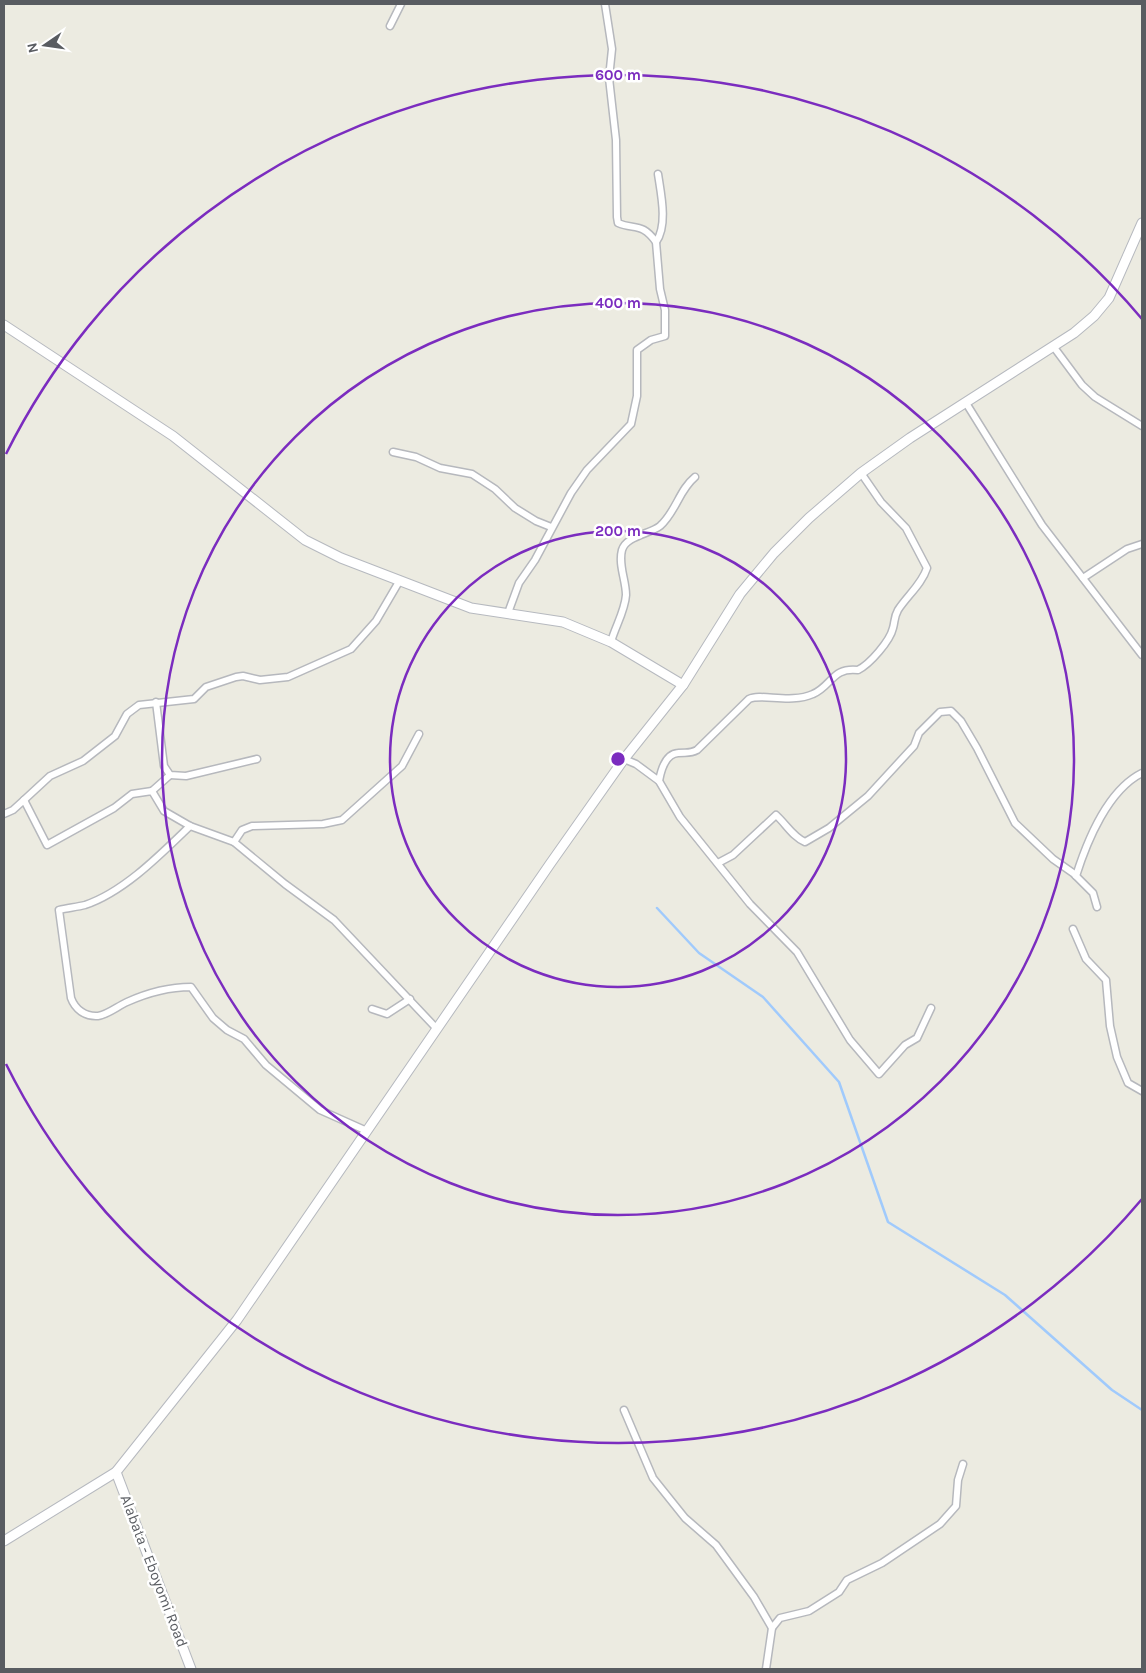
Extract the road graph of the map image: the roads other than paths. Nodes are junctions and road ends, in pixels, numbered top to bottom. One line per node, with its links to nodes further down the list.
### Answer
1 (401, 4): 3 (street)
2 (605, 4): 6 (street)
3 (390, 26)
4 (658, 174): 6 (street)
5 (1142, 223): 8 (main road)
6 (656, 242): 14 (street)
7 (4, 325): 17 (main road)
8 (1054, 346): 9 (main road); 10 (street)
9 (966, 402): 12 (main road); 16 (street)
10 (1142, 425)
11 (393, 452): 14 (street)
12 (861, 473): 21 (main road); 28 (street)
13 (695, 477): 19 (street)
14 (551, 527): 18 (street)
15 (1142, 544): 16 (street)
16 (1083, 578): 20 (street)
17 (400, 580): 18 (main road); 22 (street)
18 (508, 613): 19 (main road)
19 (611, 642): 21 (main road)
20 (1142, 654)
21 (683, 685): 25 (main road)
22 (156, 702): 27 (street); 30 (street)
23 (419, 734): 33 (street)
24 (257, 759): 27 (street)
25 (624, 759): 28 (street); 41 (main road)
26 (1142, 773): 35 (street)
27 (170, 775): 29 (street)
28 (659, 781): 34 (street)
29 (152, 791): 30 (street); 32 (street)
30 (24, 800): 31 (street)
31 (4, 812)
32 (190, 826): 33 (street); 43 (street)
33 (234, 842): 38 (street)
34 (718, 863): 35 (street); 39 (street)
35 (1076, 876): 36 (street)
36 (1097, 907)
37 (1073, 929): 42 (street)
38 (410, 999): 40 (street); 41 (street)
39 (930, 1008)
40 (372, 1009)
41 (437, 1029): 43 (main road)
42 (1142, 1091)
43 (367, 1131): 46 (main road)
44 (624, 1410): 48 (street)
45 (962, 1464): 48 (street)
46 (116, 1472): 47 (main road); 49 (main road, Alabata - Eboyomi Road)
47 (4, 1541)
48 (772, 1628): 50 (street)
49 (191, 1669)
50 (766, 1669)

